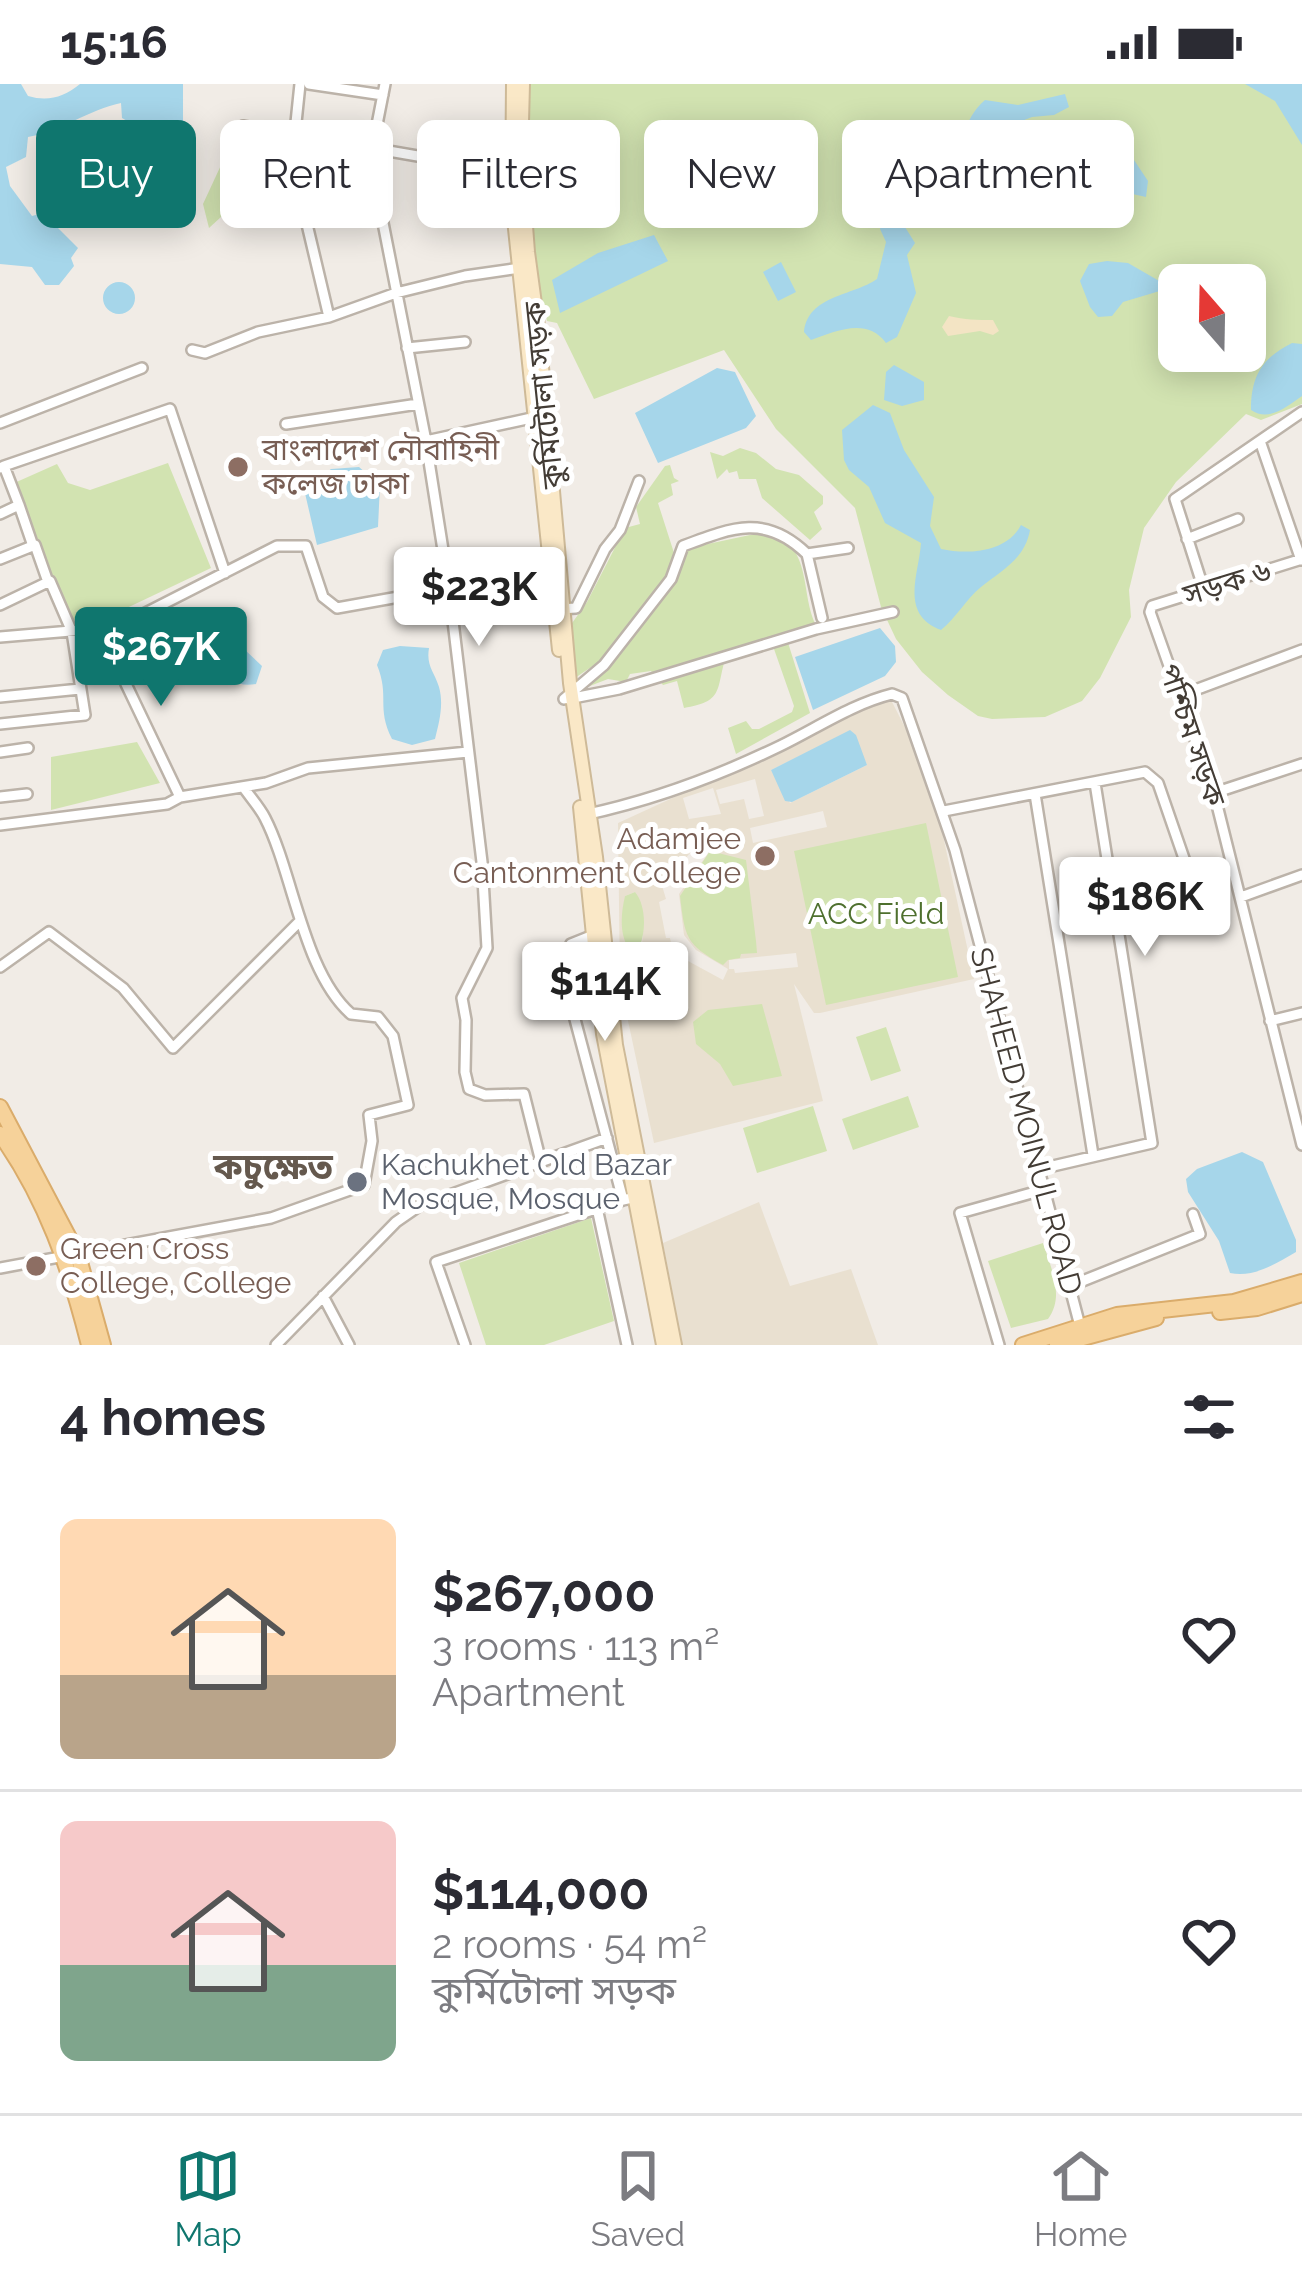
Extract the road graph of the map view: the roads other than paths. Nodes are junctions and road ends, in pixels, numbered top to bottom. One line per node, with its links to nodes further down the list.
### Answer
1 (300, 84): 6 (street)
2 (309, 84): 5 (street)
3 (513, 84): 8 (main road, কুর্মিটোলা সড়ক)
4 (523, 84): 40 (main road, কুর্মিটোলা সড়ক)
5 (384, 90): 7 (street)
6 (296, 120)
7 (378, 120)
8 (512, 120)
9 (308, 228): 14 (street)
10 (386, 228): 13 (street)
11 (516, 228): 12 (main road, কুর্মিটোলা সড়ক)
12 (520, 268): 13 (street); 21 (main road, কুর্মিটোলা সড়ক)
13 (396, 293): 14 (street); 16 (street)
14 (329, 317): 17 (street)
15 (465, 343): 16 (street)
16 (407, 348): 19 (street)
17 (192, 350)
18 (142, 368): 22 (street)
19 (418, 404): 23 (street); 24 (street)
20 (1302, 412): 25 (street)
21 (536, 417): 24 (street); 40 (main road, কুর্মিটোলা সড়ক)
22 (0, 423)
23 (286, 424)
24 (426, 441): 36 (street)
25 (1260, 441): 30 (street); 33 (street)
26 (1, 465): 28 (street); 34 (street)
27 (640, 481): 40 (street)
28 (0, 513): 35 (street)
29 (1238, 519): 30 (street)
30 (1186, 539): 37 (street)
31 (848, 548): 32 (street)
32 (807, 554): 42 (street); 49 (street)
33 (1301, 559): 37 (street, সড়ক ৬)
34 (225, 573): 36 (street); 43 (street)
35 (50, 581): 38 (street); 44 (street)
36 (449, 588): 54 (street)
37 (1204, 590): 39 (street, সড়ক ৬)
38 (0, 605)
39 (1152, 606): 48 (street, পশ্চিম সড়ক)
40 (560, 609): 49 (main road, কুর্মিটোলা সড়ক)
41 (893, 612): 49 (street)
42 (822, 618)
43 (118, 627): 44 (street); 62 (street)
44 (72, 632): 45 (street); 47 (street)
45 (0, 637)
46 (1301, 652): 48 (street)
47 (80, 689): 50 (street); 51 (street)
48 (1179, 696): 60 (street, পশ্চিম সড়ক)
49 (569, 697): 64 (main road, কুর্মিটোলা সড়ক)
50 (0, 698)
51 (0, 724)
52 (28, 748): 53 (street)
53 (0, 752)
54 (468, 752): 57 (street); 79 (street)
55 (1302, 764): 60 (street)
56 (1095, 783): 59 (street); 66 (street); 78 (street)
57 (244, 788): 62 (street); 69 (street)
58 (27, 794): 61 (street)
59 (1035, 794): 63 (street); 78 (street)
60 (1214, 794): 68 (street, পশ্চিম সড়ক)
61 (0, 797)
62 (180, 797): 65 (street)
63 (944, 811): 64 (street, SHAHEED MOINUL ROAD); 80 (street, SHAHEED MOINUL ROAD)
64 (585, 814): 70 (main road, কুর্মিটোলা সড়ক); 99 (main road, কুর্মিটোলা সড়ক)
65 (0, 825)
66 (1188, 870)
67 (1302, 875): 68 (street)
68 (1240, 896): 73 (street, পশ্চিম সড়ক)
69 (300, 921): 71 (street); 86 (street)
70 (590, 936): 76 (street); 82 (main road, কুর্মিটোলা সড়ক)
71 (0, 968)
72 (1302, 1012): 73 (street)
73 (1270, 1021): 77 (street, পশ্চিম সড়ক)
74 (0, 1107): 86 (main road)
75 (0, 1134): 86 (main road)
76 (607, 1138): 79 (street); 82 (street)
77 (1301, 1138)
78 (1093, 1155): 80 (street)
79 (541, 1162): 91 (street)
80 (1040, 1169): 81 (street, SHAHEED MOINUL ROAD)
81 (1046, 1189): 89 (street, SHAHEED MOINUL ROAD); 100 (street)
82 (627, 1199): 83 (street); 98 (main road, কুর্মিটোলা সড়ক)
83 (597, 1208): 96 (street); 97 (street)
84 (1193, 1214): 89 (street)
85 (0, 1255): 87 (street)
86 (72, 1256): 87 (street); 93 (main road)
87 (3, 1268)
88 (1302, 1282): 92 (main road)
89 (1070, 1286): 92 (street, SHAHEED MOINUL ROAD)
90 (1302, 1294): 102 (main road)
91 (323, 1296): 94 (street); 95 (street)
92 (1080, 1326): 101 (main road)
93 (91, 1344)
94 (276, 1345)
95 (349, 1345)
96 (465, 1345)
97 (627, 1345)
98 (663, 1345)
99 (675, 1345)
100 (999, 1345)
101 (1023, 1345)
102 (1058, 1345)

